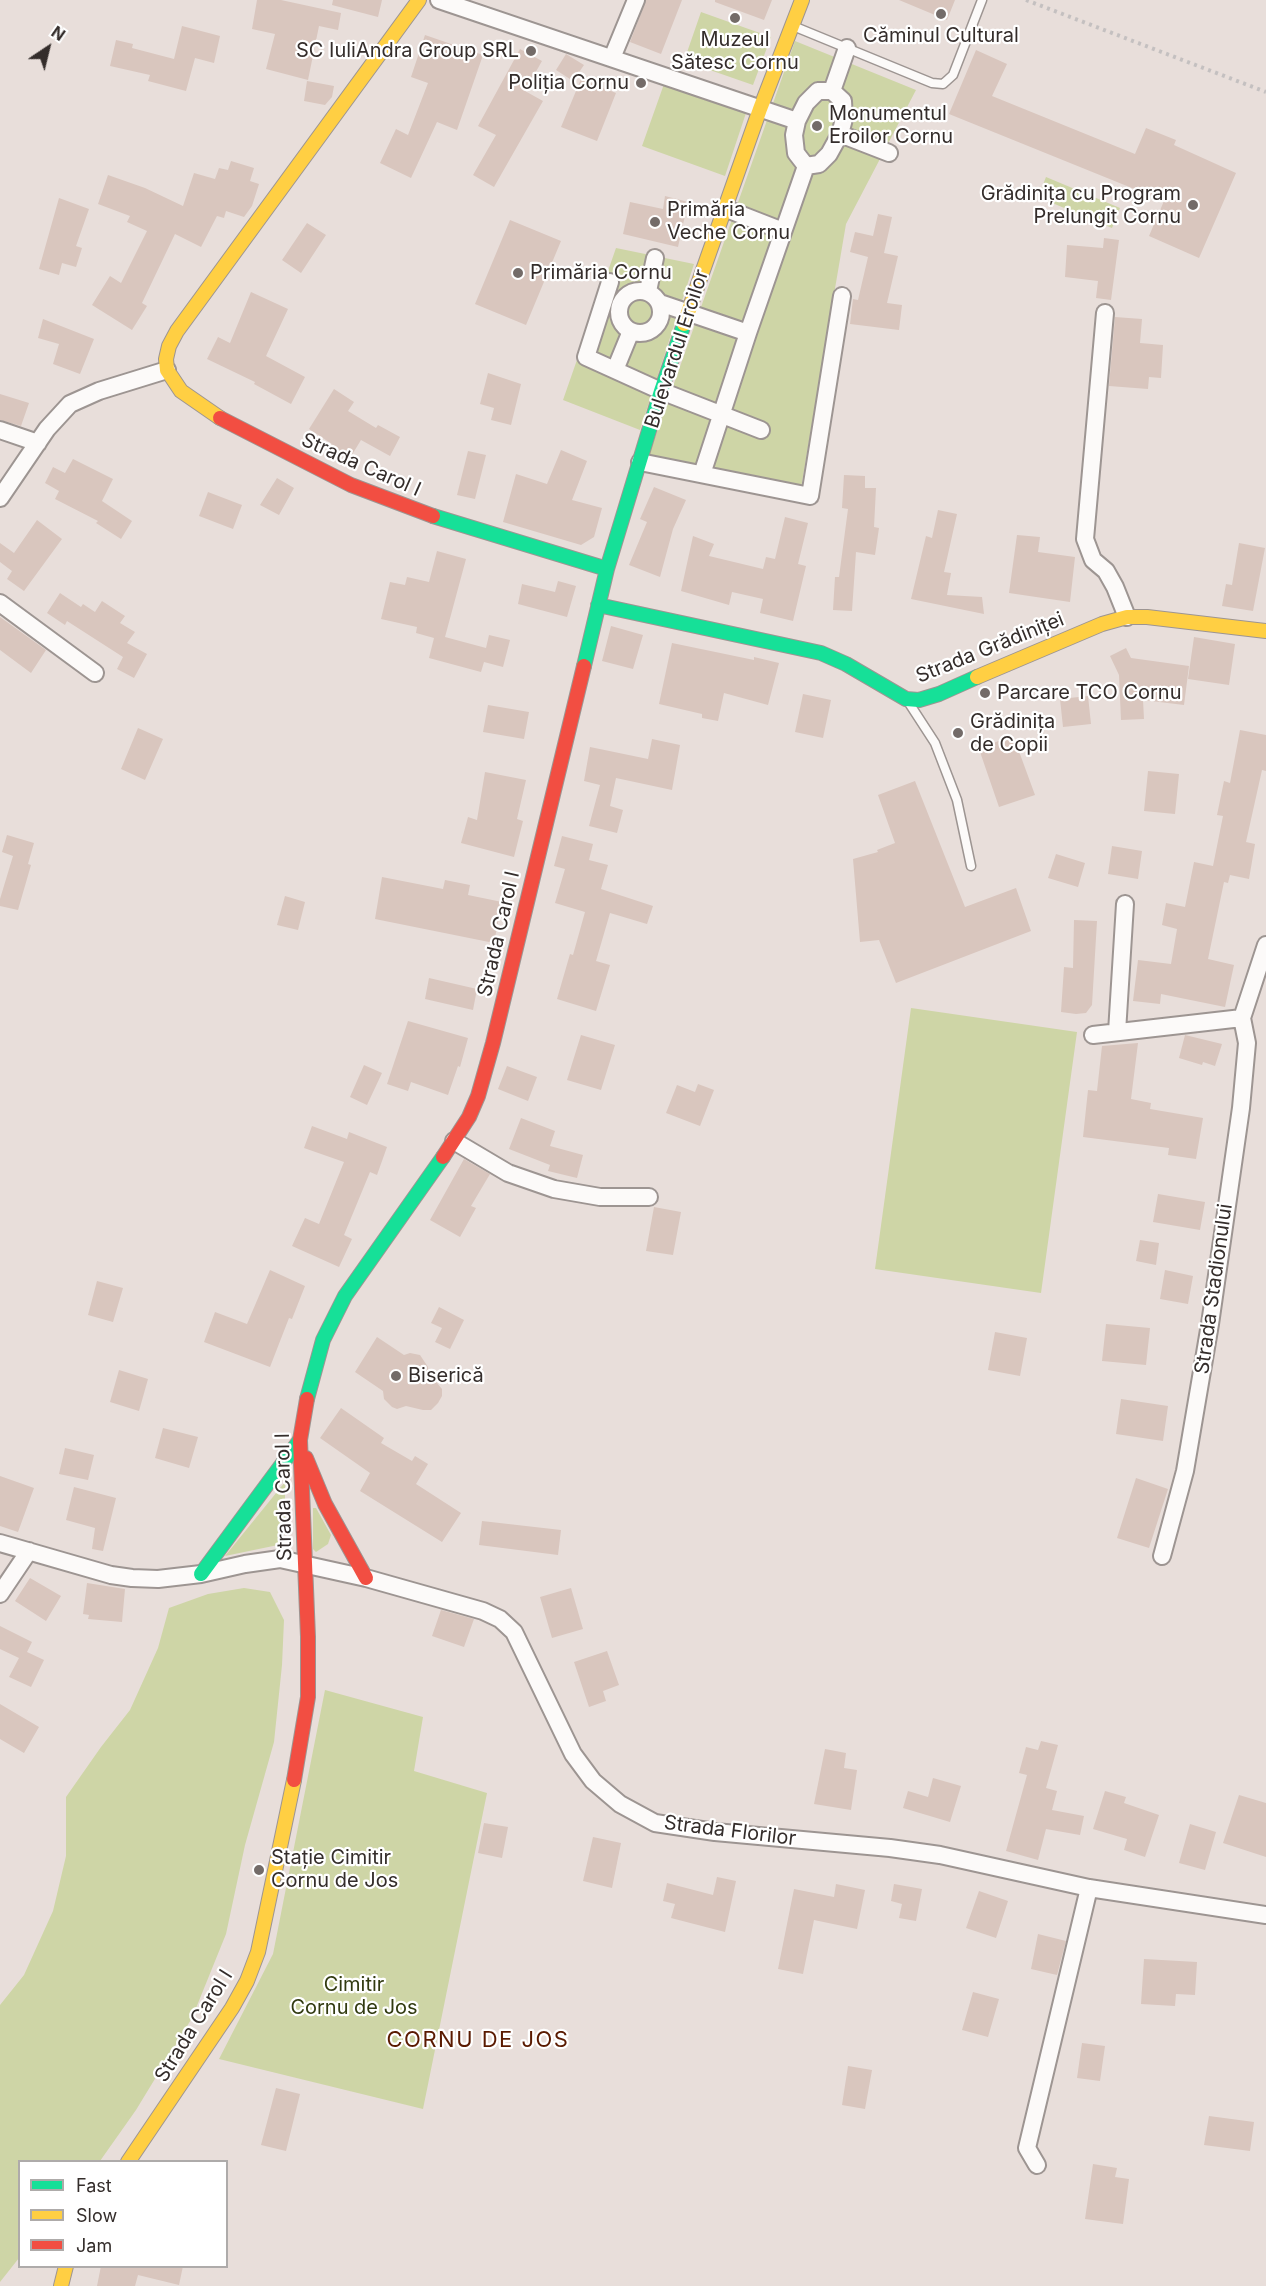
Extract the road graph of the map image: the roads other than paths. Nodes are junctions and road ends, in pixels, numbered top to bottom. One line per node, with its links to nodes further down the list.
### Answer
1 (419, 0): 25 (main road)
2 (439, 0): 8 (street)
3 (636, 0): 8 (street)
4 (802, 0): 6 (main road, Bulevardul Eroilor)
5 (982, 0): 7 (lane)
6 (791, 26): 7 (lane); 10 (main road, Bulevardul Eroilor)
7 (847, 48): 9 (street)
8 (612, 58): 10 (street)
9 (832, 91): 11 (street); 12 (street)
10 (760, 109): 11 (street); 15 (main road, Bulevardul Eroilor)
11 (797, 121): 14 (street)
12 (840, 134): 13 (street); 14 (street)
13 (889, 153)
14 (806, 165): 16 (street)
15 (724, 208): 16 (street); 21 (main road, Bulevardul Eroilor)
16 (783, 231): 24 (street)
17 (655, 258): 20 (street)
18 (610, 282): 26 (street)
19 (842, 296): 32 (street)
20 (654, 297): 21 (street); 23 (street); 23 (street)
21 (688, 312): 24 (street); 27 (main road, Bulevardul Eroilor)
22 (1105, 313): 39 (street)
23 (631, 331): 26 (street)
24 (748, 333): 28 (street)
25 (167, 370): 31 (street); 36 (main road, Strada Carol I)
26 (615, 370): 27 (street)
27 (661, 391): 28 (street); 32 (main road, Bulevardul Eroilor)
28 (722, 415): 30 (street); 33 (street)
29 (0, 430): 31 (street)
30 (761, 430)
31 (38, 443): 34 (street)
32 (640, 462): 36 (main road, Bulevardul Eroilor)
33 (704, 468)
34 (7, 478): 35 (street)
35 (0, 498)
36 (607, 569): 38 (main road, Strada Carol I)
37 (0, 603): 41 (street)
38 (598, 605): 42 (main road, Strada Grădiniței); 49 (main road, Strada Carol I)
39 (1127, 617): 40 (main road, Strada Grădiniței); 42 (main road, Strada Grădiniței)
40 (1266, 631)
41 (95, 673)
42 (906, 699): 43 (lane)
43 (970, 866)
44 (1125, 904): 47 (street)
45 (1266, 945): 46 (street, Strada Stadionului)
46 (1242, 1018): 47 (street); 54 (street, Strada Stadionului)
47 (1117, 1032): 48 (street)
48 (1093, 1035)
49 (454, 1141): 50 (street); 51 (main road, Strada Carol I)
50 (649, 1197)
51 (300, 1440): 55 (main road, Strada Carol I); 56 (main road); 57 (main road)
52 (0, 1543): 53 (street, Strada Florilor)
53 (29, 1551): 56 (street, Strada Florilor); 58 (street)
54 (1162, 1556)
55 (304, 1563): 56 (street, Strada Florilor); 57 (street, Strada Florilor); 61 (main road, Strada Carol I)
56 (201, 1574)
57 (366, 1578): 59 (street, Strada Florilor)
58 (0, 1594)
59 (1089, 1888): 60 (street, Strada Florilor); 62 (street)
60 (1266, 1915)
61 (129, 2160)
62 (1038, 2165)
63 (66, 2268): 64 (main road)
64 (61, 2286)

